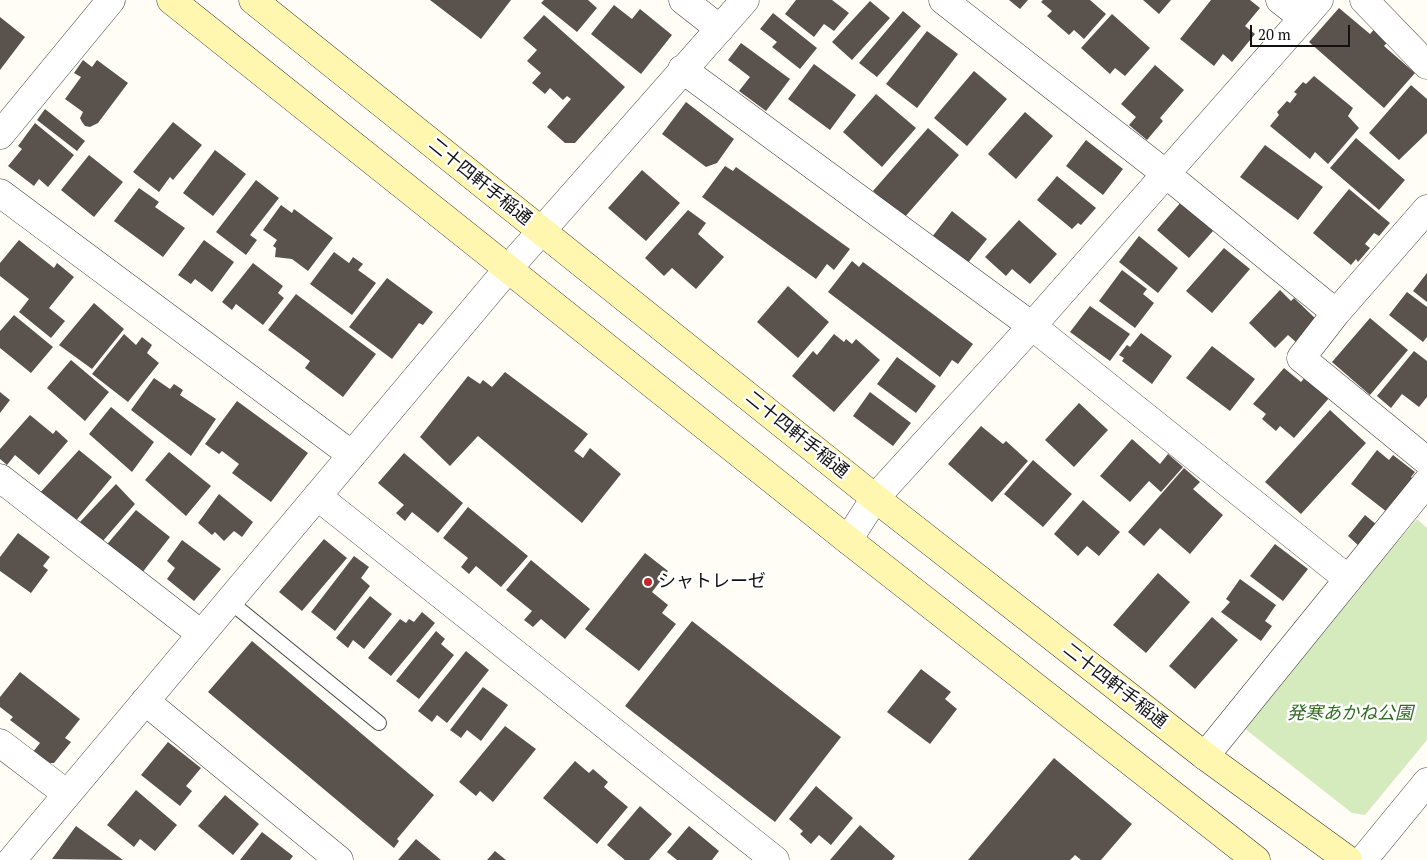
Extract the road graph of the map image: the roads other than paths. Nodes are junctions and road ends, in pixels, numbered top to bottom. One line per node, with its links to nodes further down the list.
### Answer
1 (111, 0): 13 (street)
2 (171, 0): 18 (street)
3 (253, 0): 17 (street, 二十四軒手稲通)
4 (683, 0): 10 (street)
5 (745, 0): 10 (street)
6 (943, 0): 14 (street)
7 (1280, 0): 9 (street)
8 (1364, 0): 11 (street)
9 (1310, 8): 14 (street)
10 (720, 29): 12 (street)
11 (1425, 59)
12 (682, 69): 17 (street); 20 (street)
13 (0, 136)
14 (1166, 174): 19 (street); 20 (street)
15 (0, 193): 21 (street)
16 (1427, 209): 19 (street)
17 (541, 231): 18 (street); 26 (street, 二十四軒手稲通)
18 (507, 270): 21 (street); 27 (street)
19 (1336, 313): 22 (street)
20 (1032, 326): 26 (street); 28 (street)
21 (352, 455): 25 (street)
22 (1427, 461)
23 (0, 478): 30 (street)
24 (1427, 482): 28 (street)
25 (317, 496): 29 (street); 37 (street)
26 (875, 498): 27 (street); 34 (street, 二十四軒手稲通)
27 (848, 540): 40 (street)
28 (1348, 579): 34 (street)
29 (229, 601): 30 (street); 32 (lane)
30 (201, 634): 31 (street)
31 (145, 701): 36 (street); 39 (street)
32 (379, 723)
33 (0, 743): 36 (street)
34 (1205, 756): 41 (street, 二十四軒手稲通)
35 (1427, 782): 42 (street)
36 (67, 794): 38 (street)
37 (757, 855)
38 (13, 860)
39 (339, 860)
40 (1256, 860)
41 (1348, 860)
42 (1363, 860)

